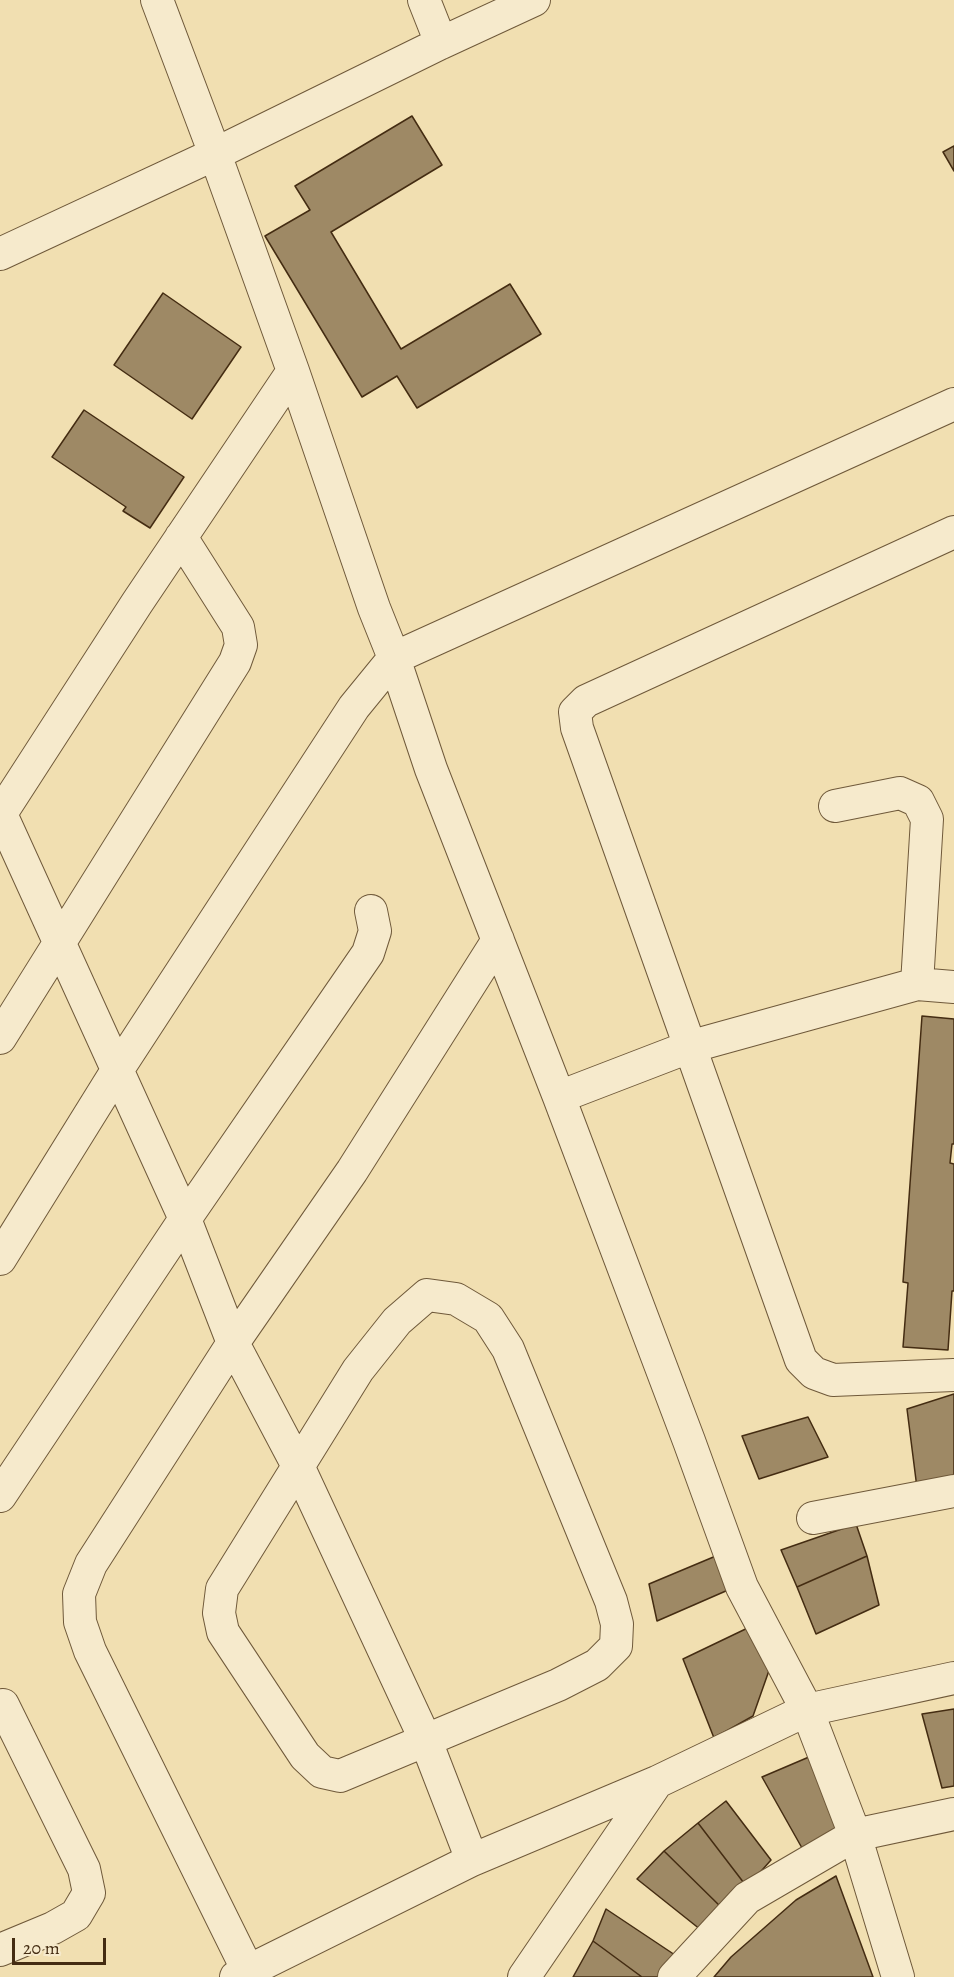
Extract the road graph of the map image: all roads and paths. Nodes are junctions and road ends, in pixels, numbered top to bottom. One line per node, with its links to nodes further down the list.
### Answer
1 (157, 0): 5 (street)
2 (424, 0): 4 (street)
3 (534, 0): 4 (street)
4 (441, 44): 5 (street)
5 (215, 154): 6 (street); 7 (street)
6 (0, 254)
7 (293, 371): 10 (street); 11 (street)
8 (954, 404): 11 (street)
9 (954, 532): 20 (street)
10 (181, 537): 13 (street); 16 (street)
11 (394, 658): 15 (street); 21 (street)
12 (835, 806): 17 (street)
13 (0, 814): 16 (street)
14 (371, 911): 23 (street)
15 (498, 939): 22 (street); 25 (street)
16 (60, 943): 19 (street); 21 (street)
17 (917, 984): 18 (street); 20 (street)
18 (954, 987)
19 (0, 1038)
20 (689, 1047): 22 (street); 26 (street)
21 (118, 1069): 23 (street); 24 (street)
22 (559, 1097): 33 (street)
23 (185, 1218): 25 (street); 29 (street)
24 (0, 1259)
25 (233, 1343): 27 (street); 40 (street)
26 (954, 1375)
27 (299, 1468): 34 (street); 34 (street); 34 (street)
28 (954, 1491): 30 (street)
29 (0, 1496)
30 (813, 1518)
31 (954, 1678): 33 (street)
32 (3, 1705): 39 (street)
33 (807, 1710): 35 (street); 37 (street)
34 (426, 1741): 38 (street)
35 (657, 1782): 38 (street); 41 (street)
36 (954, 1814): 37 (street)
37 (855, 1835): 42 (street); 43 (street)
38 (472, 1860): 40 (street)
39 (0, 1950)
40 (245, 1975)
41 (524, 1977)
42 (674, 1977)
43 (898, 1977)

